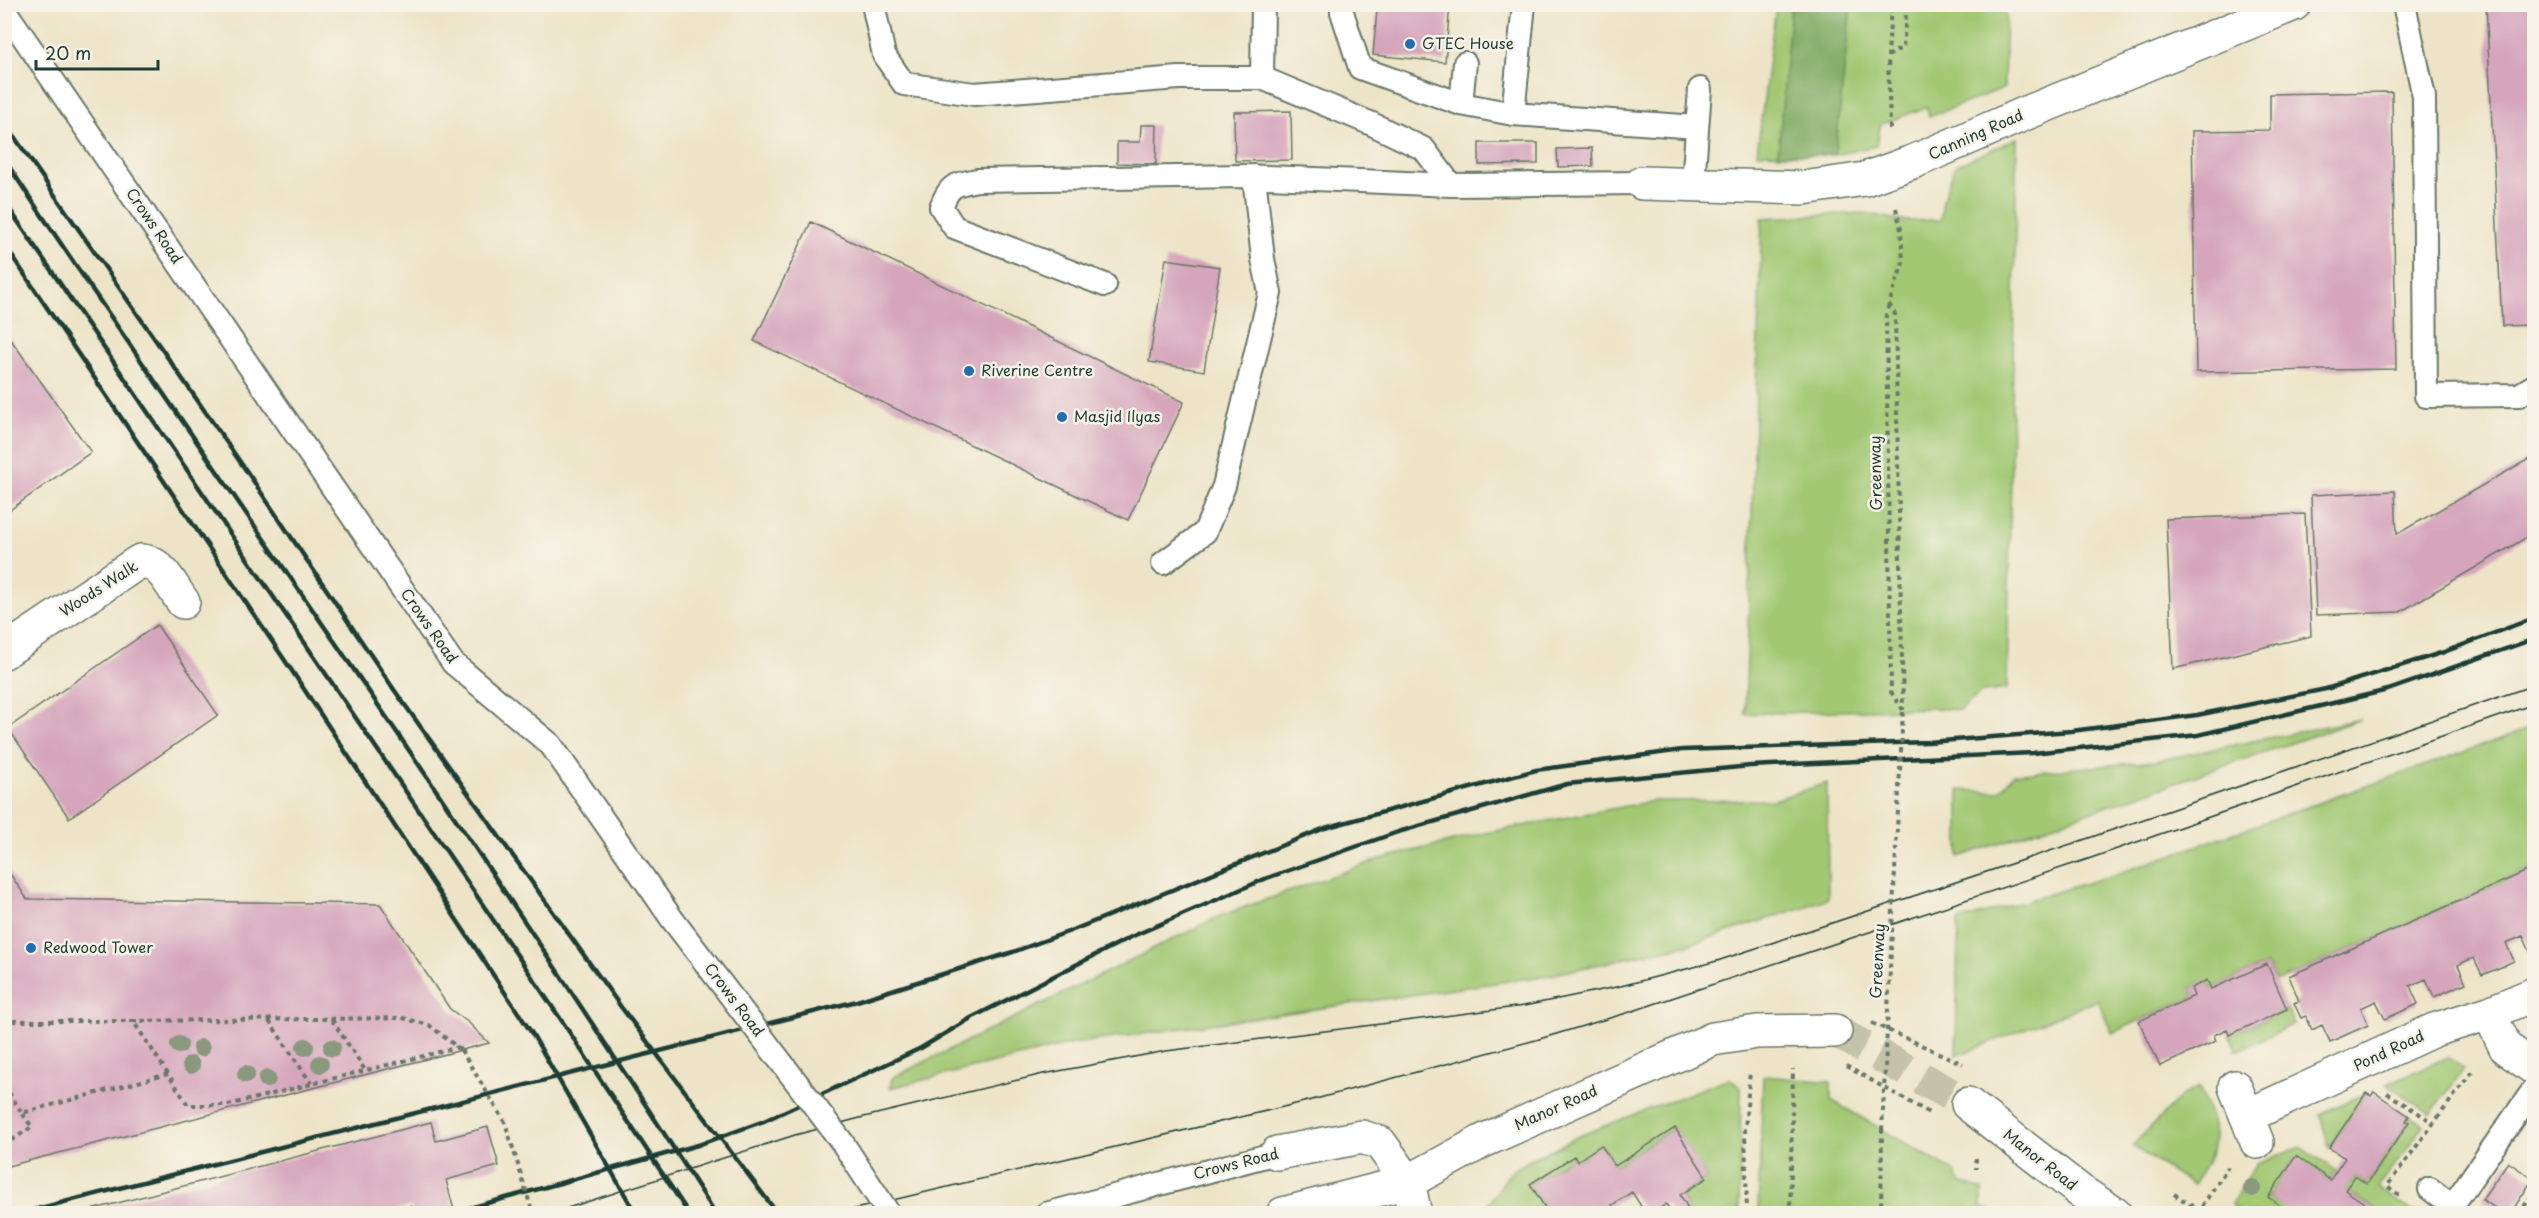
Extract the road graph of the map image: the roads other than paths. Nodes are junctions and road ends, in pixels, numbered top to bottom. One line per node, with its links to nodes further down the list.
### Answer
1 (873, 4): 9 (lane)
2 (1263, 4): 9 (lane)
3 (1342, 4): 11 (lane)
4 (1524, 4): 12 (lane)
5 (2294, 4): 17 (street, Canning Road)
6 (2404, 4): 19 (lane)
7 (4, 9): 34 (lane, Crows Road, bridge)
8 (1465, 63): 11 (lane)
9 (1262, 78): 16 (lane)
10 (1700, 89): 13 (lane)
11 (1461, 104): 12 (lane)
12 (1513, 114): 13 (lane)
13 (1697, 127): 17 (lane)
14 (1254, 176): 16 (lane); 18 (lane); 20 (lane)
15 (1642, 183): 16 (lane); 17 (street, Canning Road)
16 (1451, 184)
17 (1693, 184)
18 (1105, 285)
19 (2535, 386)
20 (1163, 563)
21 (183, 602): 22 (street, Woods Walk)
22 (4, 652)
23 (2535, 994): 24 (street, Pond Road)
24 (2489, 1013): 26 (street); 29 (street, Pond Road)
25 (1837, 1047): 31 (street, Manor Road)
26 (2535, 1068)
27 (2535, 1089): 33 (lane)
28 (1954, 1112): 38 (street, Manor Road)
29 (2246, 1115)
30 (1292, 1150): 31 (street, Crows Road); 35 (lane, Crows Road)
31 (1408, 1182): 36 (street, Manor Road); 37 (street)
32 (2430, 1189): 33 (lane)
33 (2458, 1210)
34 (889, 1214)
35 (1046, 1214)
36 (1283, 1214)
37 (1415, 1214)
38 (2115, 1214)

